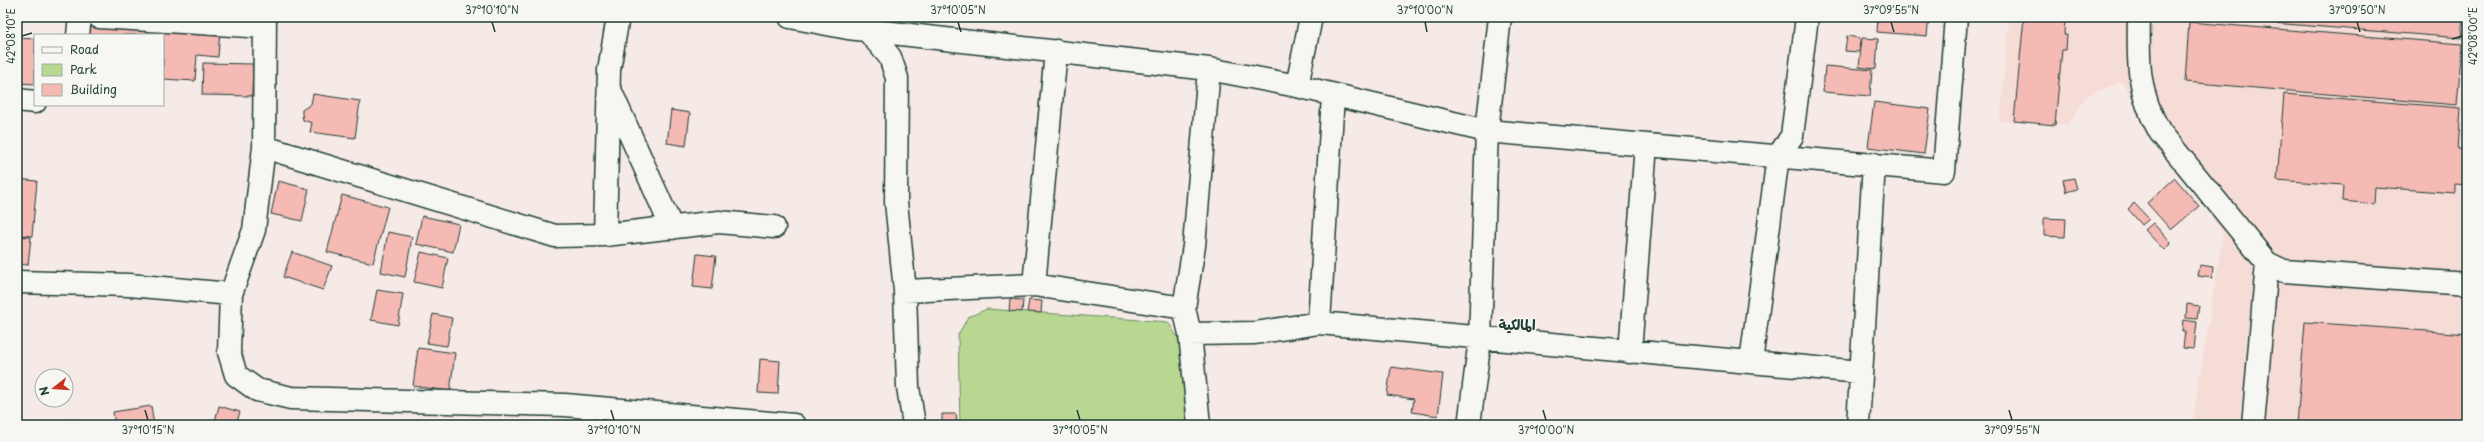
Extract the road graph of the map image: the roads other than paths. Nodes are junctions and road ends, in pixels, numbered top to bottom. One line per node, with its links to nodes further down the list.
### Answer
1 (80, 17): 13 (street)
2 (99, 17): 10 (street)
3 (618, 17): 16 (street)
4 (790, 17): 12 (street)
5 (1311, 17): 17 (street)
6 (1500, 17): 21 (street)
7 (1807, 17): 24 (street)
8 (1956, 17): 25 (street)
9 (2139, 17): 29 (street)
10 (265, 22): 23 (street)
11 (912, 26): 12 (street); 14 (street)
12 (867, 30): 33 (street)
13 (78, 34)
14 (1056, 50): 15 (street); 32 (street)
15 (1209, 69): 17 (street); 35 (street)
16 (609, 86): 27 (street); 28 (street)
17 (1297, 86): 18 (street)
18 (1333, 96): 21 (street); 36 (street)
19 (17, 100): 20 (street)
20 (34, 102)
21 (1487, 130): 22 (street); 38 (street)
22 (1646, 144): 24 (street); 39 (street)
23 (264, 147): 28 (street); 34 (street)
24 (1778, 156): 25 (street); 40 (street)
25 (1874, 164): 41 (street)
26 (774, 227): 27 (street)
27 (672, 228): 28 (street)
28 (605, 235)
29 (2267, 263): 31 (street); 47 (street)
30 (17, 282): 34 (street)
31 (2467, 284)
32 (1034, 285): 33 (street); 35 (street)
33 (905, 291): 43 (street)
34 (231, 294): 42 (street)
35 (1184, 308): 37 (street)
36 (1319, 323): 37 (street); 38 (street)
37 (1190, 334): 44 (street)
38 (1480, 339): 39 (street); 45 (street)
39 (1630, 352): 40 (street)
40 (1751, 362): 41 (street)
41 (1861, 372): 46 (street)
42 (794, 425)
43 (914, 425)
44 (1199, 425)
45 (1469, 425)
46 (1858, 425)
47 (2254, 425)

